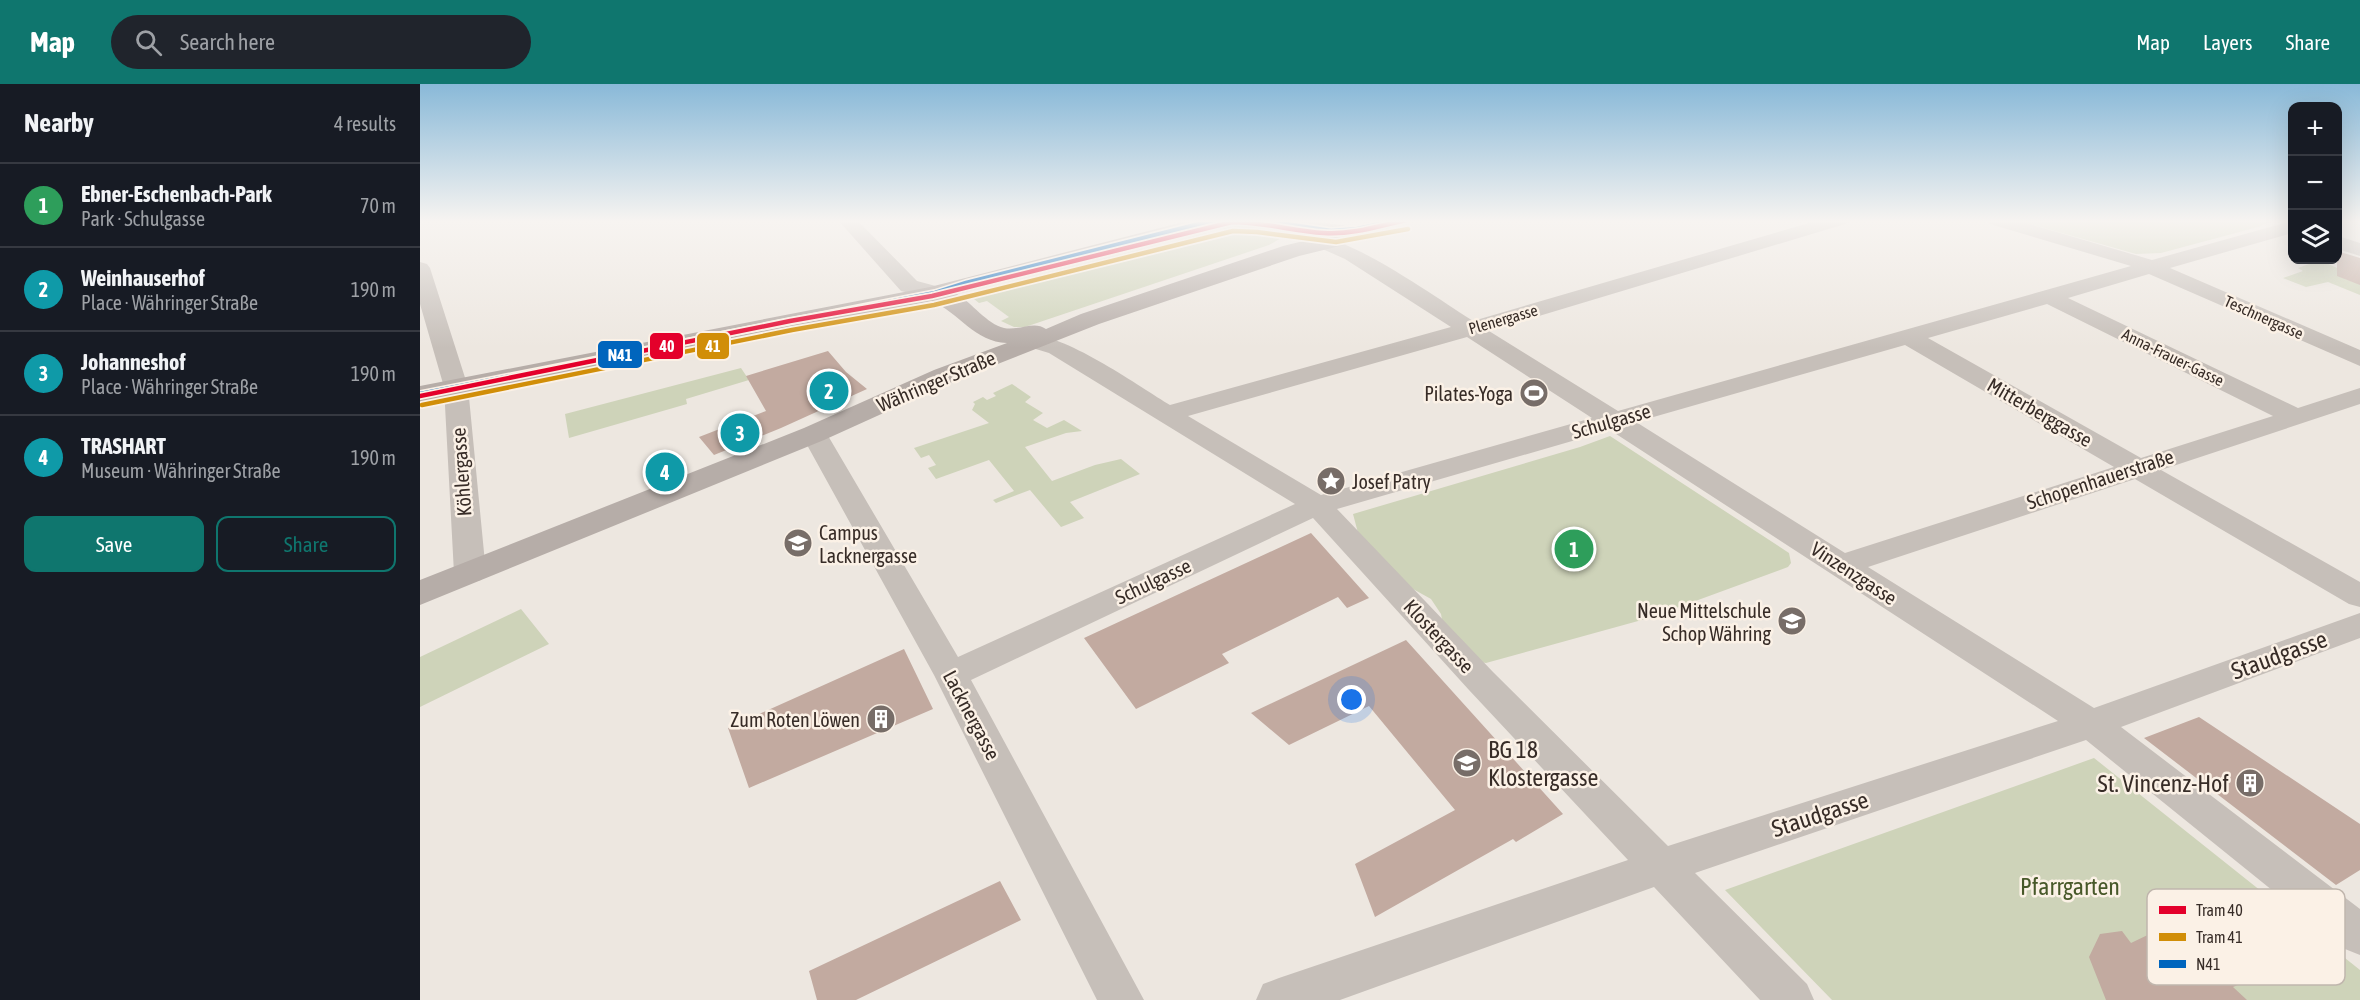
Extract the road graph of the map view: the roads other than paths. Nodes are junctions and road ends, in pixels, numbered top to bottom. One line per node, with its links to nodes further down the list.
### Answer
1 (888, 263): 10 (street)
2 (1046, 263): 10 (main road)
3 (1256, 263): 12 (main road, Währinger Straße)
4 (1364, 263): 13 (street, Vinzenzgasse)
5 (1694, 263): 13 (street, Plenergasse)
6 (2140, 263): 8 (street, Teschnergasse)
7 (2165, 263): 8 (street, Schulgasse)
8 (2150, 267): 11 (street, Schulgasse); 16 (street, Teschnergasse)
9 (420, 268): 17 (street, Köhlergasse)
10 (935, 293): 12 (main road); 17 (main road)
11 (2050, 297): 14 (street, Schulgasse); 21 (street, Anna-Frauer-Gasse)
12 (1090, 319): 15 (main road, Währinger Straße)
13 (1470, 329): 20 (street, Plenergasse); 22 (street, Vinzenzgasse)
14 (1907, 336): 22 (street, Schulgasse); 24 (street, Mitterberggasse)
15 (1035, 341): 20 (street, Klostergasse); 23 (main road, Währinger Straße)
16 (2360, 359)
17 (456, 387): 18 (main road); 27 (street, Köhlergasse)
18 (420, 394)
19 (2360, 396): 21 (street, Schopenhauerstraße)
20 (1166, 414): 25 (street, Klostergasse)
21 (2296, 417): 24 (street, Schopenhauerstraße)
22 (1613, 420): 25 (street, Schulgasse); 26 (street, Vinzenzgasse)
23 (814, 434): 27 (main road, Währinger Straße); 31 (street, Lacknergasse)
24 (2136, 467): 26 (street, Schopenhauerstraße); 29 (street, Mitterberggasse)
25 (1317, 505): 31 (street, Schulgasse); 33 (street, Klostergasse)
26 (1841, 565): 32 (street, Vinzenzgasse)
27 (470, 573): 28 (main road, Währinger Straße)
28 (420, 592)
29 (2360, 596)
30 (2360, 625): 32 (street, Staudgasse)
31 (951, 675): 37 (street, Lacknergasse)
32 (2091, 724): 33 (street, Staudgasse); 34 (street, Vinzenzgasse)
33 (1663, 866): 38 (street, Staudgasse); 39 (street, Klostergasse)
34 (2301, 889)
35 (2345, 923): 36 (street, Vinzenzgasse)
36 (2360, 935)
37 (1121, 1000)
38 (1279, 1000)
39 (1791, 1000)

